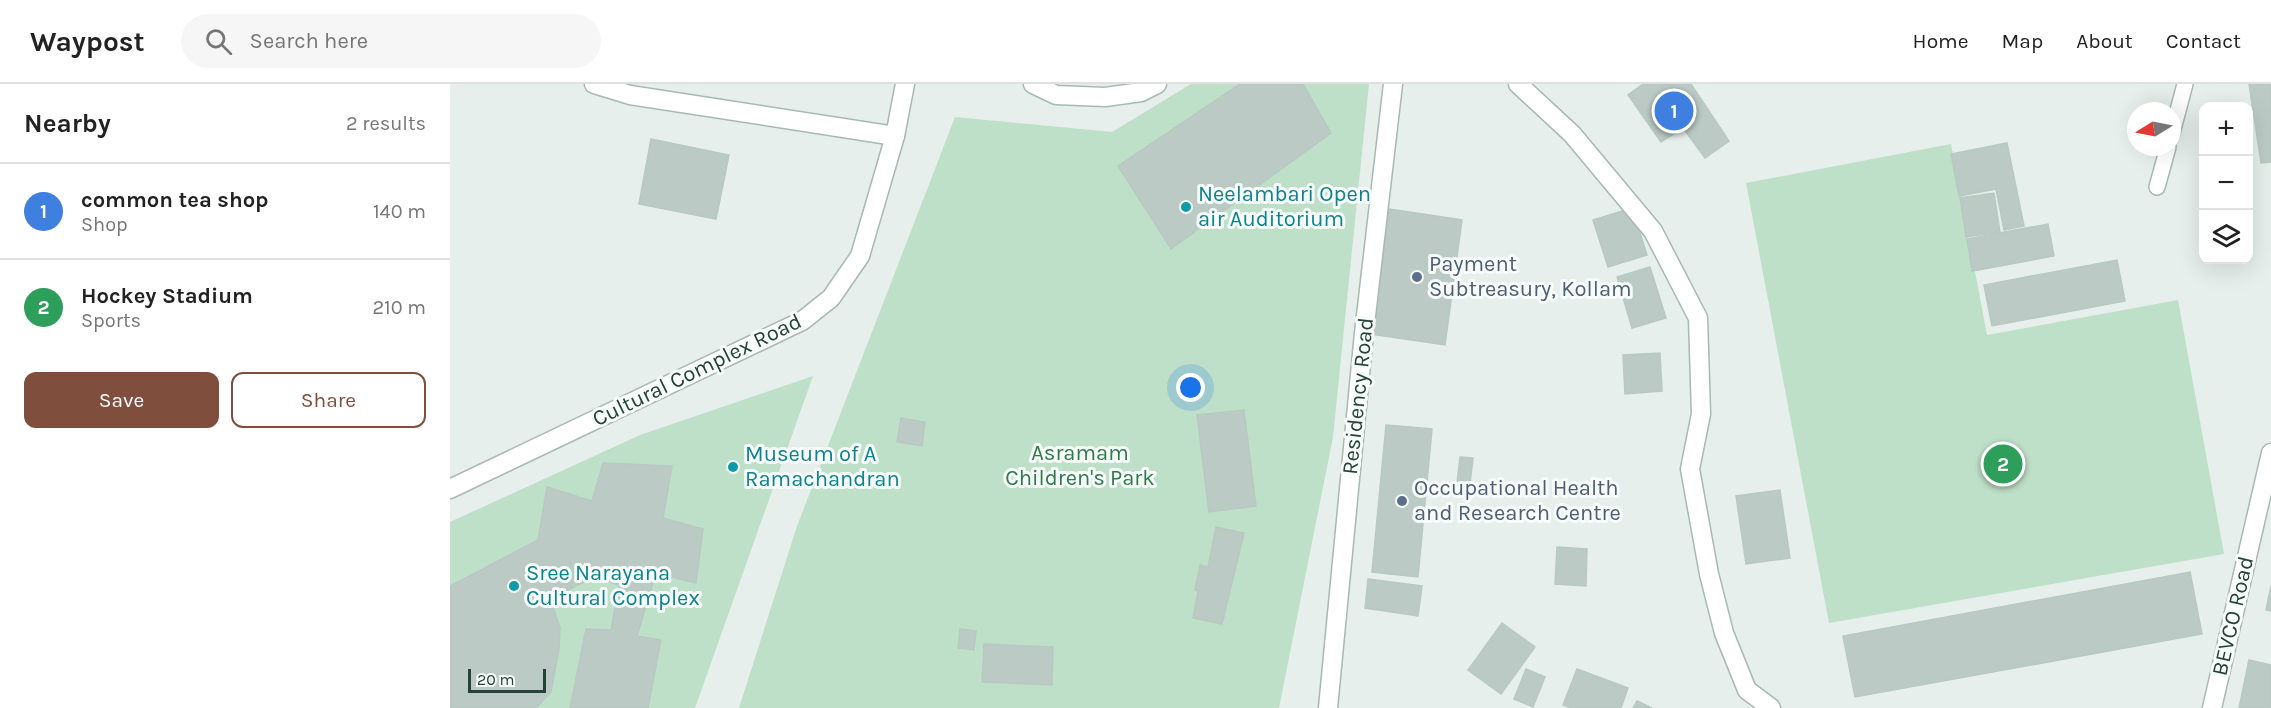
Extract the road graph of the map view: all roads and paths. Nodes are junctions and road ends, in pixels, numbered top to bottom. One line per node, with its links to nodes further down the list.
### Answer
1 (594, 84): 9 (street)
2 (905, 84): 9 (street, Cultural Complex Road)
3 (1033, 84): 4 (street)
4 (1157, 84)
5 (1393, 84): 14 (street, Residency Road)
6 (2185, 84): 8 (lane)
7 (1522, 85): 15 (street)
8 (2180, 102)
9 (895, 136): 13 (street, Cultural Complex Road)
10 (2166, 156): 11 (lane)
11 (2157, 187)
12 (2271, 453): 16 (street, BEVCO Road)
13 (450, 489)
14 (1328, 708)
15 (1771, 708)
16 (2212, 708)

